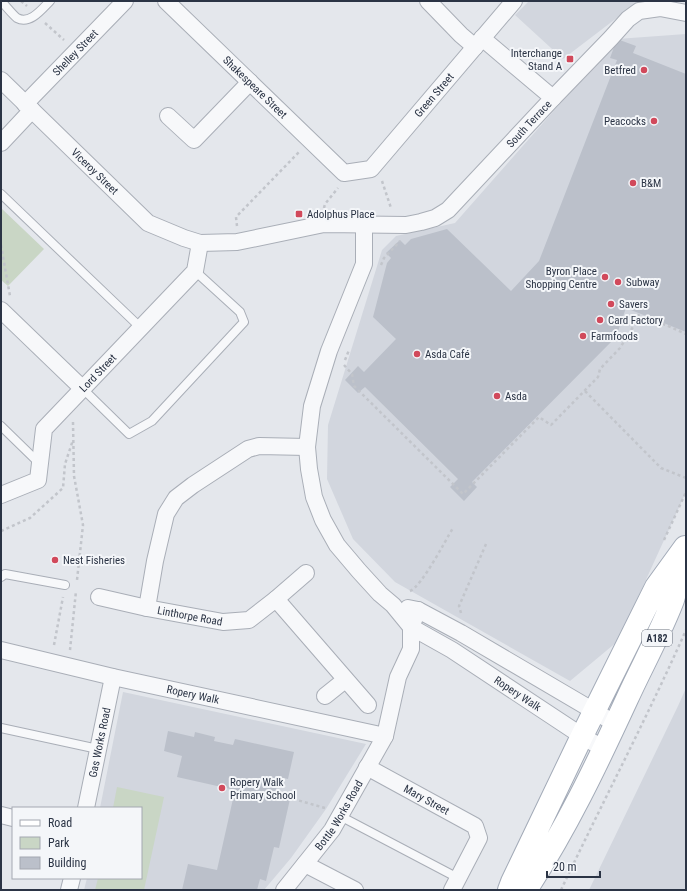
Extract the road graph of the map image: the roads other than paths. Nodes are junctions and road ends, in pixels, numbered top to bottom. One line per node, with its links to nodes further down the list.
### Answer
1 (50, 1): 6 (lane)
2 (125, 1): 12 (street, Shelley Street)
3 (166, 1): 10 (street, Shakespeare Street)
4 (428, 1): 8 (street)
5 (514, 1): 8 (street, Green Street)
6 (1, 2)
7 (686, 13): 11 (street, South Terrace)
8 (479, 42): 11 (street); 15 (street, Green Street)
9 (1, 80): 12 (street, Viceroy Street)
10 (250, 82): 13 (street); 15 (street, Shakespeare Street)
11 (553, 98): 17 (street, South Terrace)
12 (28, 107): 14 (street, Shelley Street); 18 (street, Viceroy Street)
13 (168, 116)
14 (1, 143)
15 (346, 173)
16 (1, 194): 21 (lane)
17 (364, 225): 18 (street, South Terrace); 24 (street)
18 (200, 243): 19 (street)
19 (195, 271): 21 (street, Lord Street); 22 (lane)
20 (1, 310): 22 (street)
21 (141, 328): 22 (street, Lord Street)
22 (82, 389): 25 (street, Lord Street)
23 (1, 426): 25 (lane)
24 (307, 447): 33 (street); 34 (street, Linthorpe Road)
25 (40, 464): 26 (street, Lord Street)
26 (1, 495)
27 (685, 545): 45 (main road); 46 (main road, A182)
28 (306, 573): 32 (street, Linthorpe Road)
29 (1, 577): 30 (lane)
30 (65, 585)
31 (99, 597): 34 (street)
32 (276, 599): 34 (street, Linthorpe Road); 42 (street)
33 (393, 605): 35 (street, Ropery Walk); 37 (street)
34 (147, 608)
35 (418, 610): 36 (street, Ropery Walk); 37 (street)
36 (434, 619): 38 (street); 45 (street, Ropery Walk)
37 (411, 627): 38 (street, Ropery Walk); 39 (street)
38 (426, 635): 39 (street); 49 (street, Ropery Walk)
39 (411, 649): 48 (street, Bottle Works Road)
40 (1, 650): 41 (street, Ropery Walk)
41 (113, 677): 48 (street, Ropery Walk); 50 (street, Gas Works Road)
42 (345, 680): 43 (street); 44 (street)
43 (325, 696)
44 (368, 705)
45 (594, 712): 46 (street, Ropery Walk); 49 (main road)
46 (616, 724): 51 (main road)
47 (1, 728): 50 (lane)
48 (385, 736): 52 (street, Bottle Works Road)
49 (582, 736): 51 (street, Ropery Walk); 63 (main road)
50 (98, 749): 53 (street, Gas Works Road)
51 (604, 749): 64 (main road)
52 (367, 767): 55 (street, Bottle Works Road); 59 (street, Mary Street)
53 (86, 807)
54 (1, 815): 56 (street)
55 (340, 816): 57 (street, Bottle Works Road); 59 (lane)
56 (12, 818)
57 (305, 864): 61 (street, Bottle Works Road); 62 (street)
58 (72, 879): 60 (street)
59 (455, 884)
60 (69, 890)
61 (284, 890)
62 (355, 890)
63 (510, 890)
64 (526, 890)

